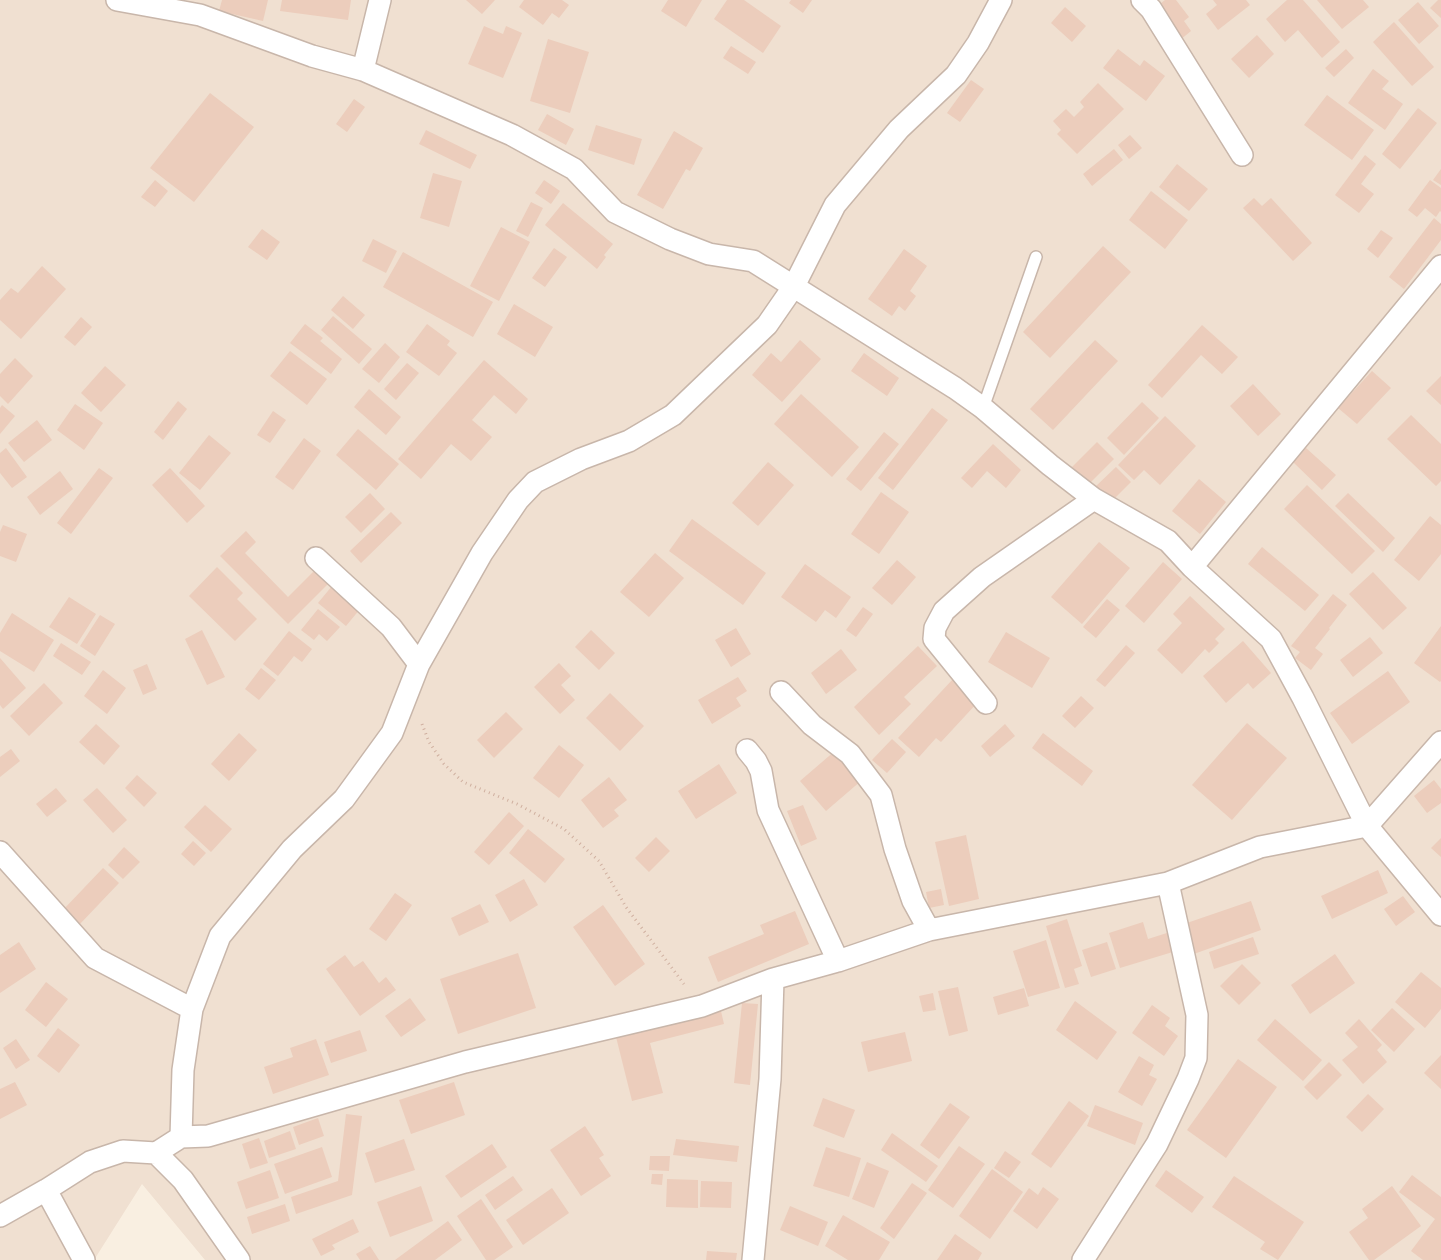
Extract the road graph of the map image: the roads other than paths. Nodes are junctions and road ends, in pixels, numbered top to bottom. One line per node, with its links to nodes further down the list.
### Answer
1 (117, 0): 5 (street)
2 (380, 0): 5 (street)
3 (1001, 0): 9 (street)
4 (1142, 0): 6 (street)
5 (363, 70): 9 (street)
6 (1242, 155)
7 (1036, 257): 10 (lane)
8 (1441, 266): 13 (street)
9 (794, 286): 10 (street); 14 (street)
10 (983, 408): 11 (street)
11 (1094, 499): 13 (street); 16 (street)
12 (316, 558): 14 (street)
13 (1192, 567): 19 (street)
14 (419, 664): 26 (street)
15 (781, 692): 23 (street)
16 (986, 703)
17 (1441, 742): 19 (street)
18 (747, 750): 24 (street)
19 (1366, 826): 21 (street); 22 (street)
20 (0, 852): 26 (street)
21 (1168, 883): 23 (street); 34 (street)
22 (1441, 915)
23 (929, 930): 24 (street)
24 (838, 961): 25 (street)
25 (773, 979): 27 (street); 33 (street)
26 (192, 1009): 27 (street)
27 (181, 1137): 28 (street)
28 (156, 1153): 29 (street); 32 (street)
29 (46, 1190): 30 (street); 31 (street)
30 (0, 1216)
31 (84, 1260)
32 (239, 1260)
33 (753, 1260)
34 (1082, 1260)

